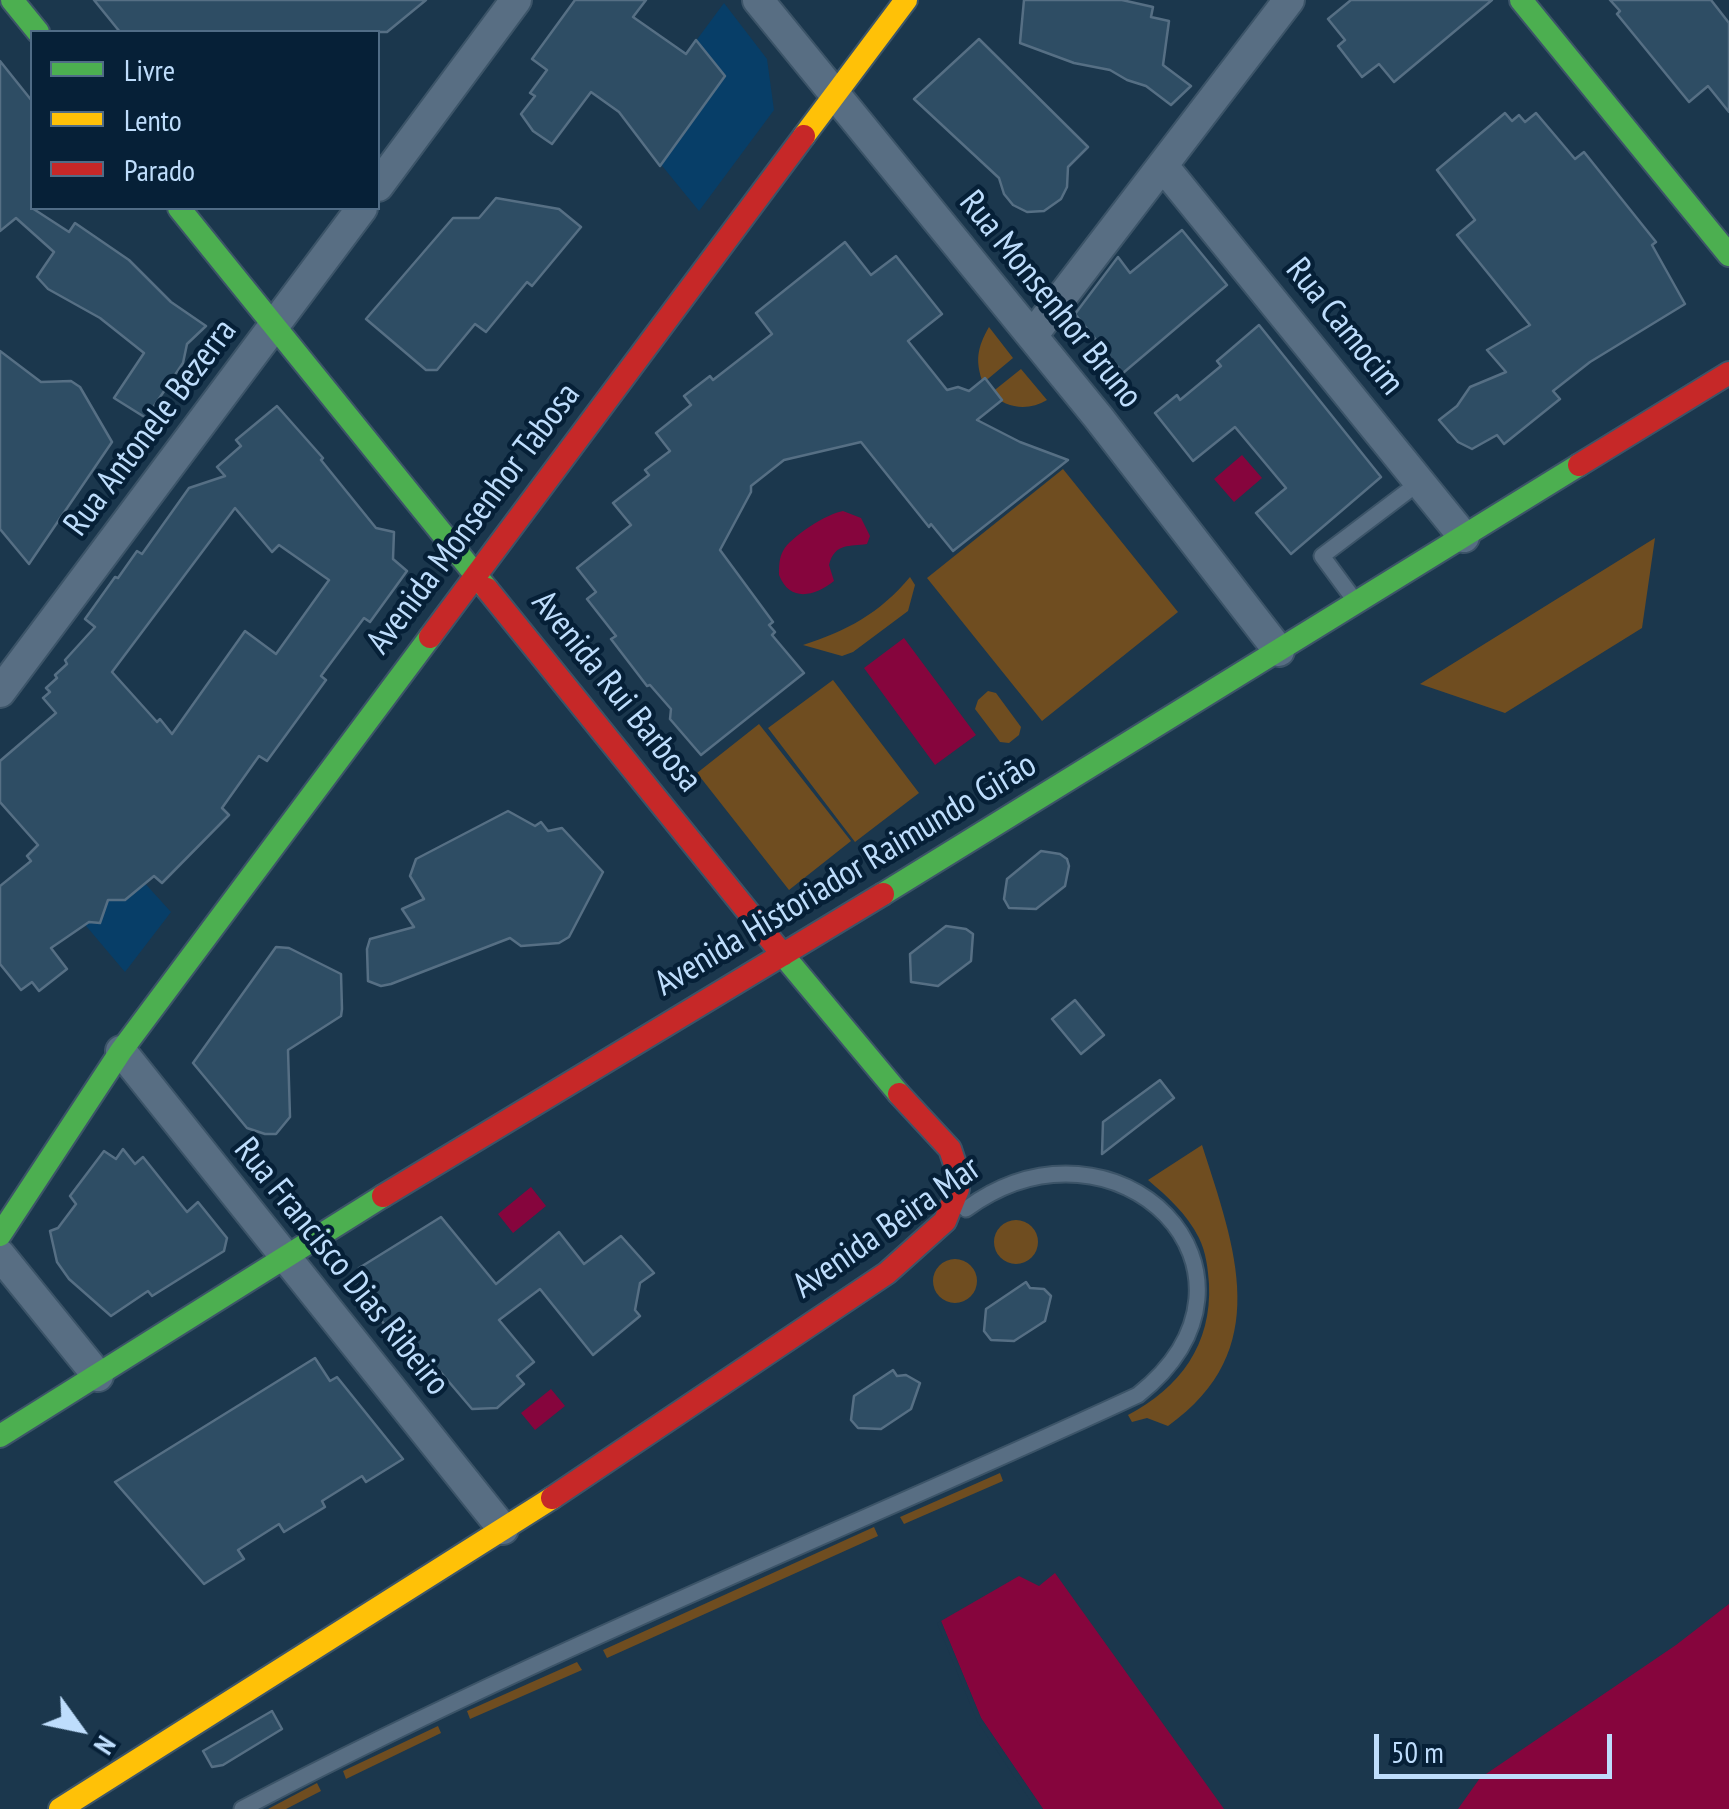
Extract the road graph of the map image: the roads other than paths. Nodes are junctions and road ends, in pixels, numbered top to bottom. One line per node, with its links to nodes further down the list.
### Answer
1 (12, 0): 7 (main road)
2 (516, 0): 10 (street)
3 (758, 0): 8 (street, Rua Monsenhor Bruno)
4 (906, 0): 8 (main road, Avenida Monsenhor Tabosa)
5 (1289, 0): 9 (street)
6 (1520, 0): 13 (main road)
7 (36, 30)
8 (835, 94): 15 (street, Rua Monsenhor Bruno); 19 (main road, Avenida Monsenhor Tabosa)
9 (1163, 166): 15 (street); 17 (street, Rua Camocim)
10 (380, 183)
11 (180, 210): 14 (main road, Avenida Rui Barbosa)
12 (361, 210): 14 (street, Rua Antonele Bezerra)
13 (1729, 255)
14 (274, 326): 19 (main road, Avenida Rui Barbosa); 22 (street, Rua Antonele Bezerra)
15 (1032, 336): 21 (street, Rua Monsenhor Bruno)
16 (1729, 373): 18 (main road, Avenida Historiador Raimundo Girão)
17 (1421, 481): 18 (street, Rua Camocim); 20 (lane)
18 (1464, 537): 20 (main road, Avenida Historiador Raimundo Girão)
19 (476, 574): 23 (main road, Avenida Rui Barbosa); 24 (main road, Avenida Monsenhor Tabosa)
20 (1357, 604): 21 (main road, Avenida Historiador Raimundo Girão)
21 (1280, 651): 23 (main road, Avenida Historiador Raimundo Girão)
22 (0, 692)
23 (783, 955): 27 (main road, Avenida Rui Barbosa); 30 (main road, Avenida Historiador Raimundo Girão)
24 (121, 1051): 25 (main road, Avenida Monsenhor Tabosa); 30 (street, Rua Francisco Dias Ribeiro)
25 (99, 1082): 26 (main road, Avenida Monsenhor Tabosa); 28 (main road, Avenida Monsenhor Tabosa)
26 (20, 1160)
27 (939, 1228): 33 (main road, Avenida Beira Mar); 35 (lane, Avenida Beira Mar)
28 (0, 1235)
29 (0, 1255): 31 (street)
30 (286, 1260): 31 (main road, Avenida Historiador Raimundo Girão); 33 (street, Rua Francisco Dias Ribeiro)
31 (98, 1376): 32 (main road, Avenida Historiador Raimundo Girão)
32 (0, 1436)
33 (503, 1530): 34 (main road, Avenida Beira Mar)
34 (60, 1809)
35 (242, 1809)

